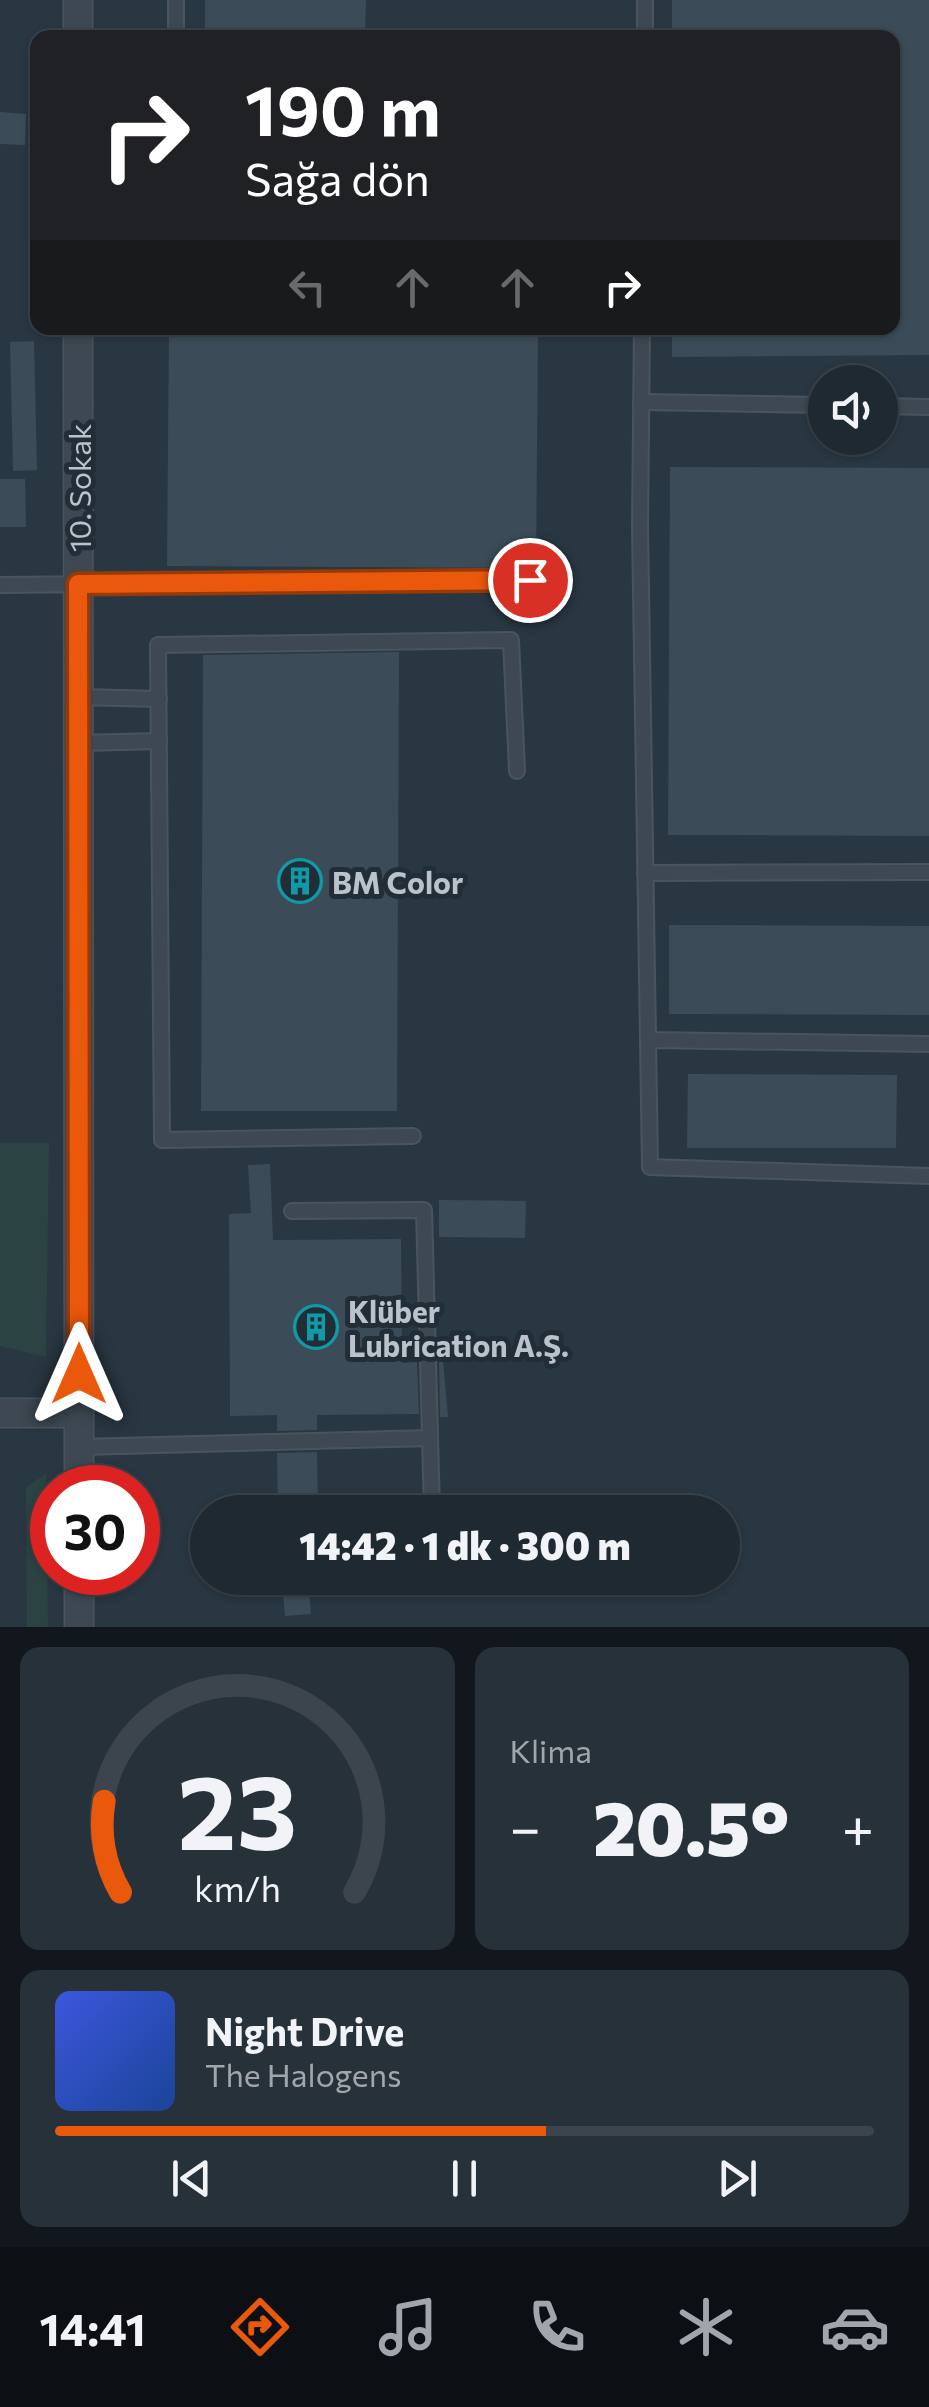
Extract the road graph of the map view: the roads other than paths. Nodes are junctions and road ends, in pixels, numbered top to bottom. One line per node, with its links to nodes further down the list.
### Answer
1 (78, 0): 4 (street)
2 (176, 0): 5 (lane)
3 (645, 0): 6 (lane)
4 (78, 30)
5 (176, 30)
6 (644, 30)
7 (78, 335): 14 (street, 10. Sokak)
8 (642, 335): 9 (lane)
9 (641, 402): 10 (lane); 22 (lane)
10 (808, 405)
11 (898, 406): 12 (lane)
12 (929, 407)
13 (530, 580): 14 (lane)
14 (78, 584): 15 (lane); 16 (street, 10. Sokak)
15 (0, 585)
16 (78, 697): 17 (lane); 19 (street, 10. Sokak)
17 (158, 699): 18 (lane); 20 (lane)
18 (159, 741): 19 (lane); 25 (lane)
19 (78, 743): 29 (street, 10. Sokak)
20 (518, 771)
21 (929, 872): 22 (lane)
22 (645, 873): 23 (lane)
23 (648, 1040): 24 (lane); 26 (lane)
24 (929, 1044)
25 (413, 1136)
26 (929, 1176)
27 (292, 1211): 30 (lane)
28 (0, 1413): 29 (street)
29 (79, 1413): 31 (street, 10. Sokak)
30 (430, 1438): 31 (lane); 33 (lane)
31 (79, 1447): 32 (street, 10. Sokak)
32 (79, 1465)
33 (432, 1495)
34 (79, 1595): 35 (street)
35 (79, 1627)

